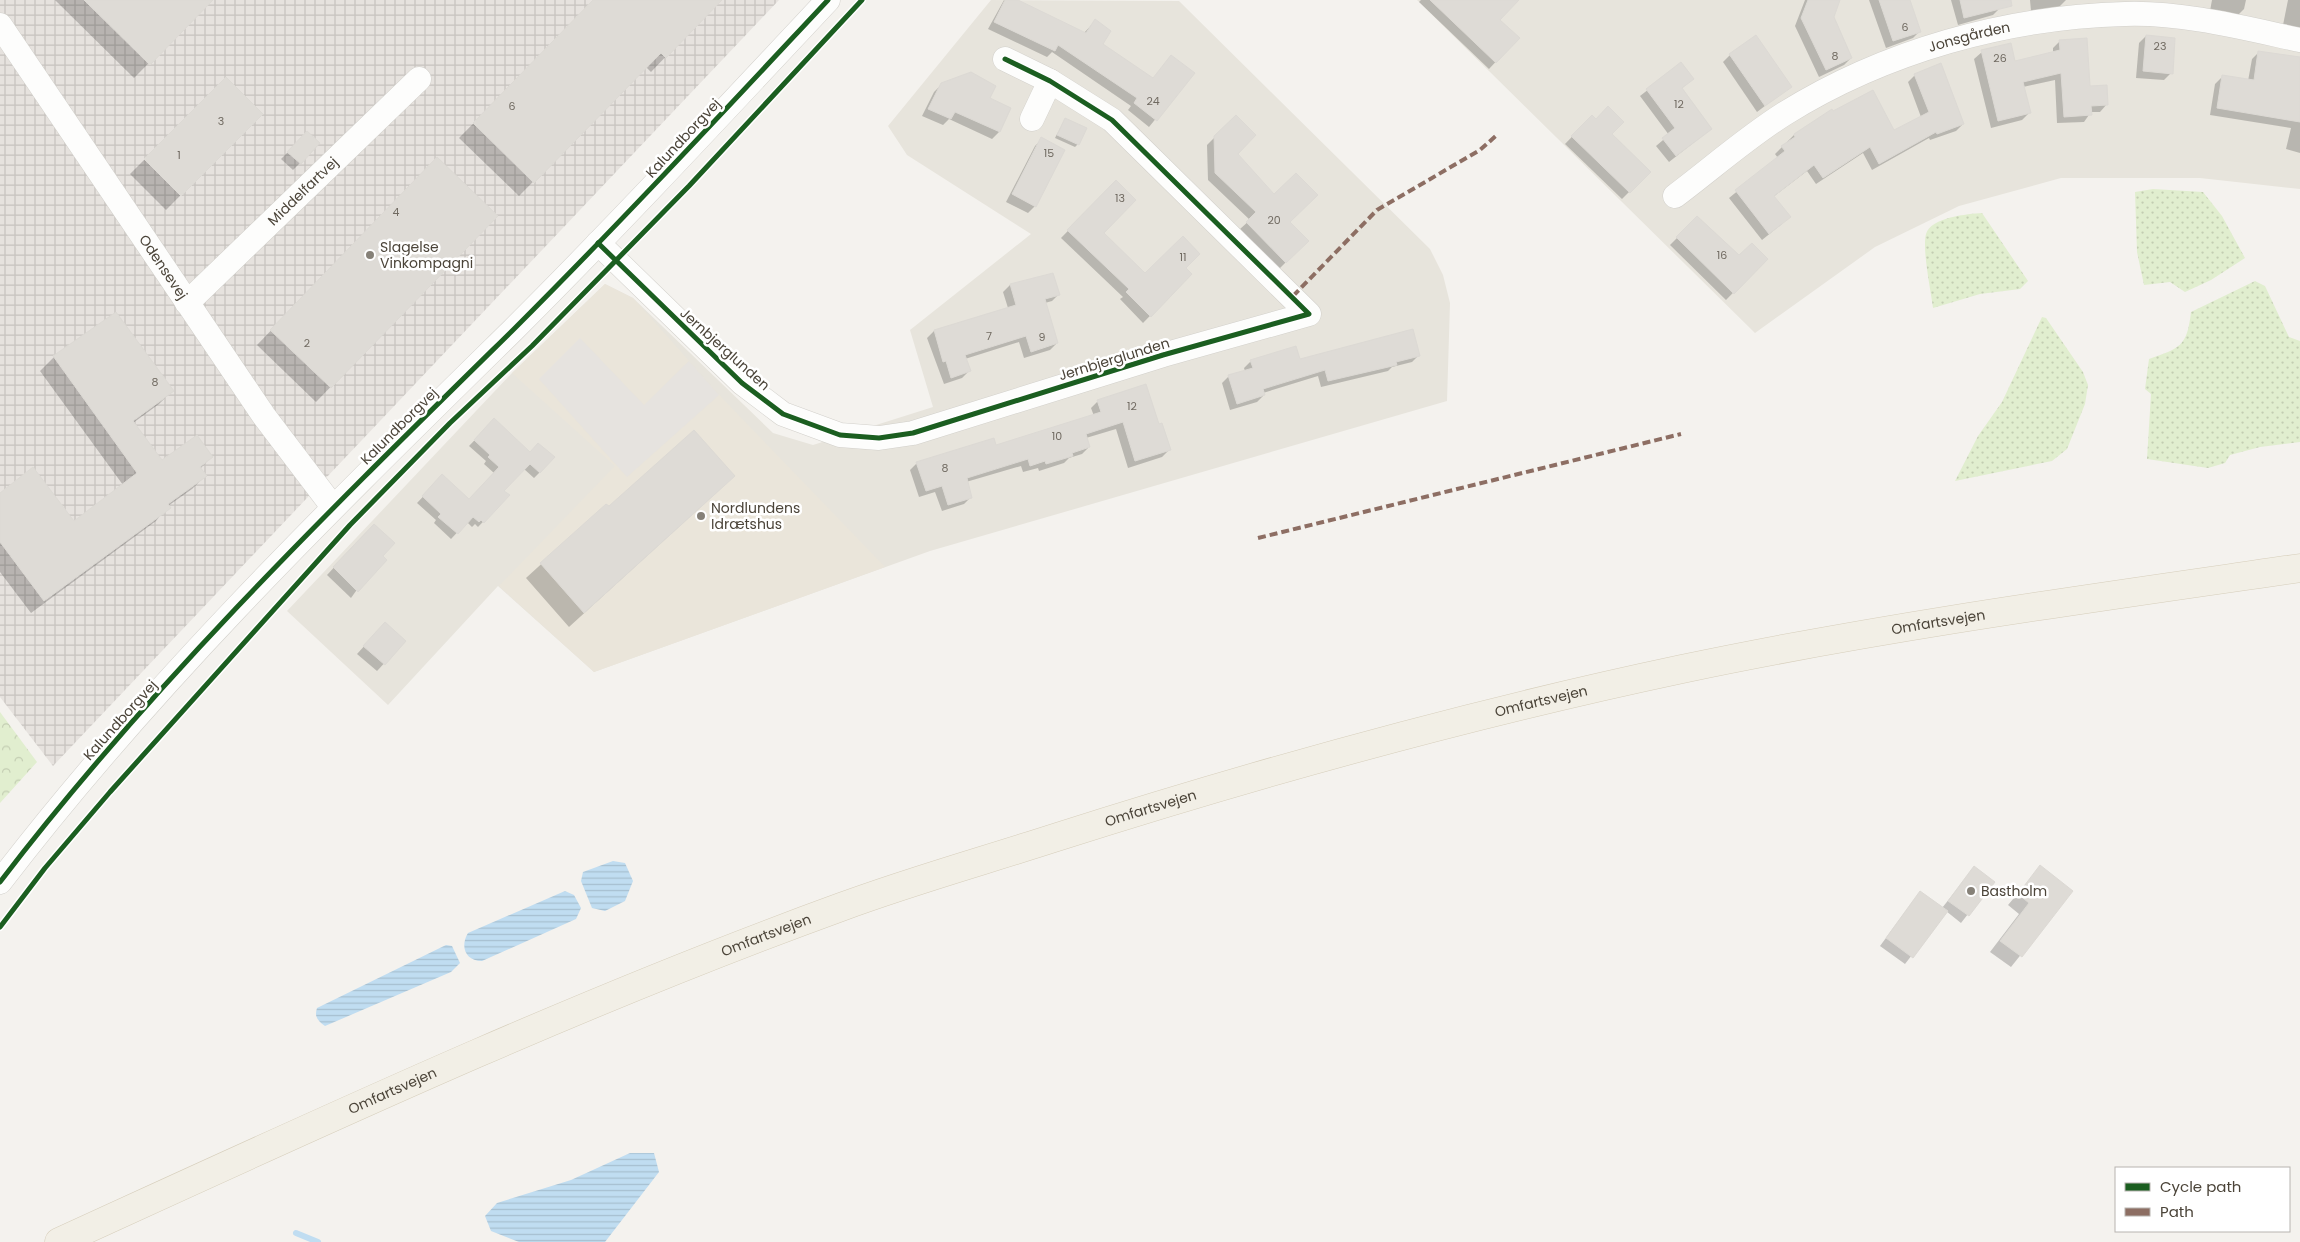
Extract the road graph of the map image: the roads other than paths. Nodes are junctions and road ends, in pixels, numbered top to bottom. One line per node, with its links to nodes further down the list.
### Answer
1 (828, 0): 10 (street, Kalundborgvej)
2 (2125, 7): 4 (street, Jonsgården); 9 (street, Jonsgården)
3 (0, 25): 11 (street, Odensevej)
4 (2300, 40)
5 (1005, 59): 7 (street, Jernbjerglunden)
6 (419, 79): 11 (street, Middelfartvej)
7 (1050, 81): 8 (street); 10 (street, Jernbjerglunden)
8 (1032, 119)
9 (1675, 196)
10 (598, 243): 12 (street, Kalundborgvej)
11 (187, 302): 12 (street, Odensevej)
12 (333, 507): 14 (street, Kalundborgvej)
13 (2300, 568): 15 (main road, Omfartsvejen)
14 (0, 882)
15 (59, 1242)

